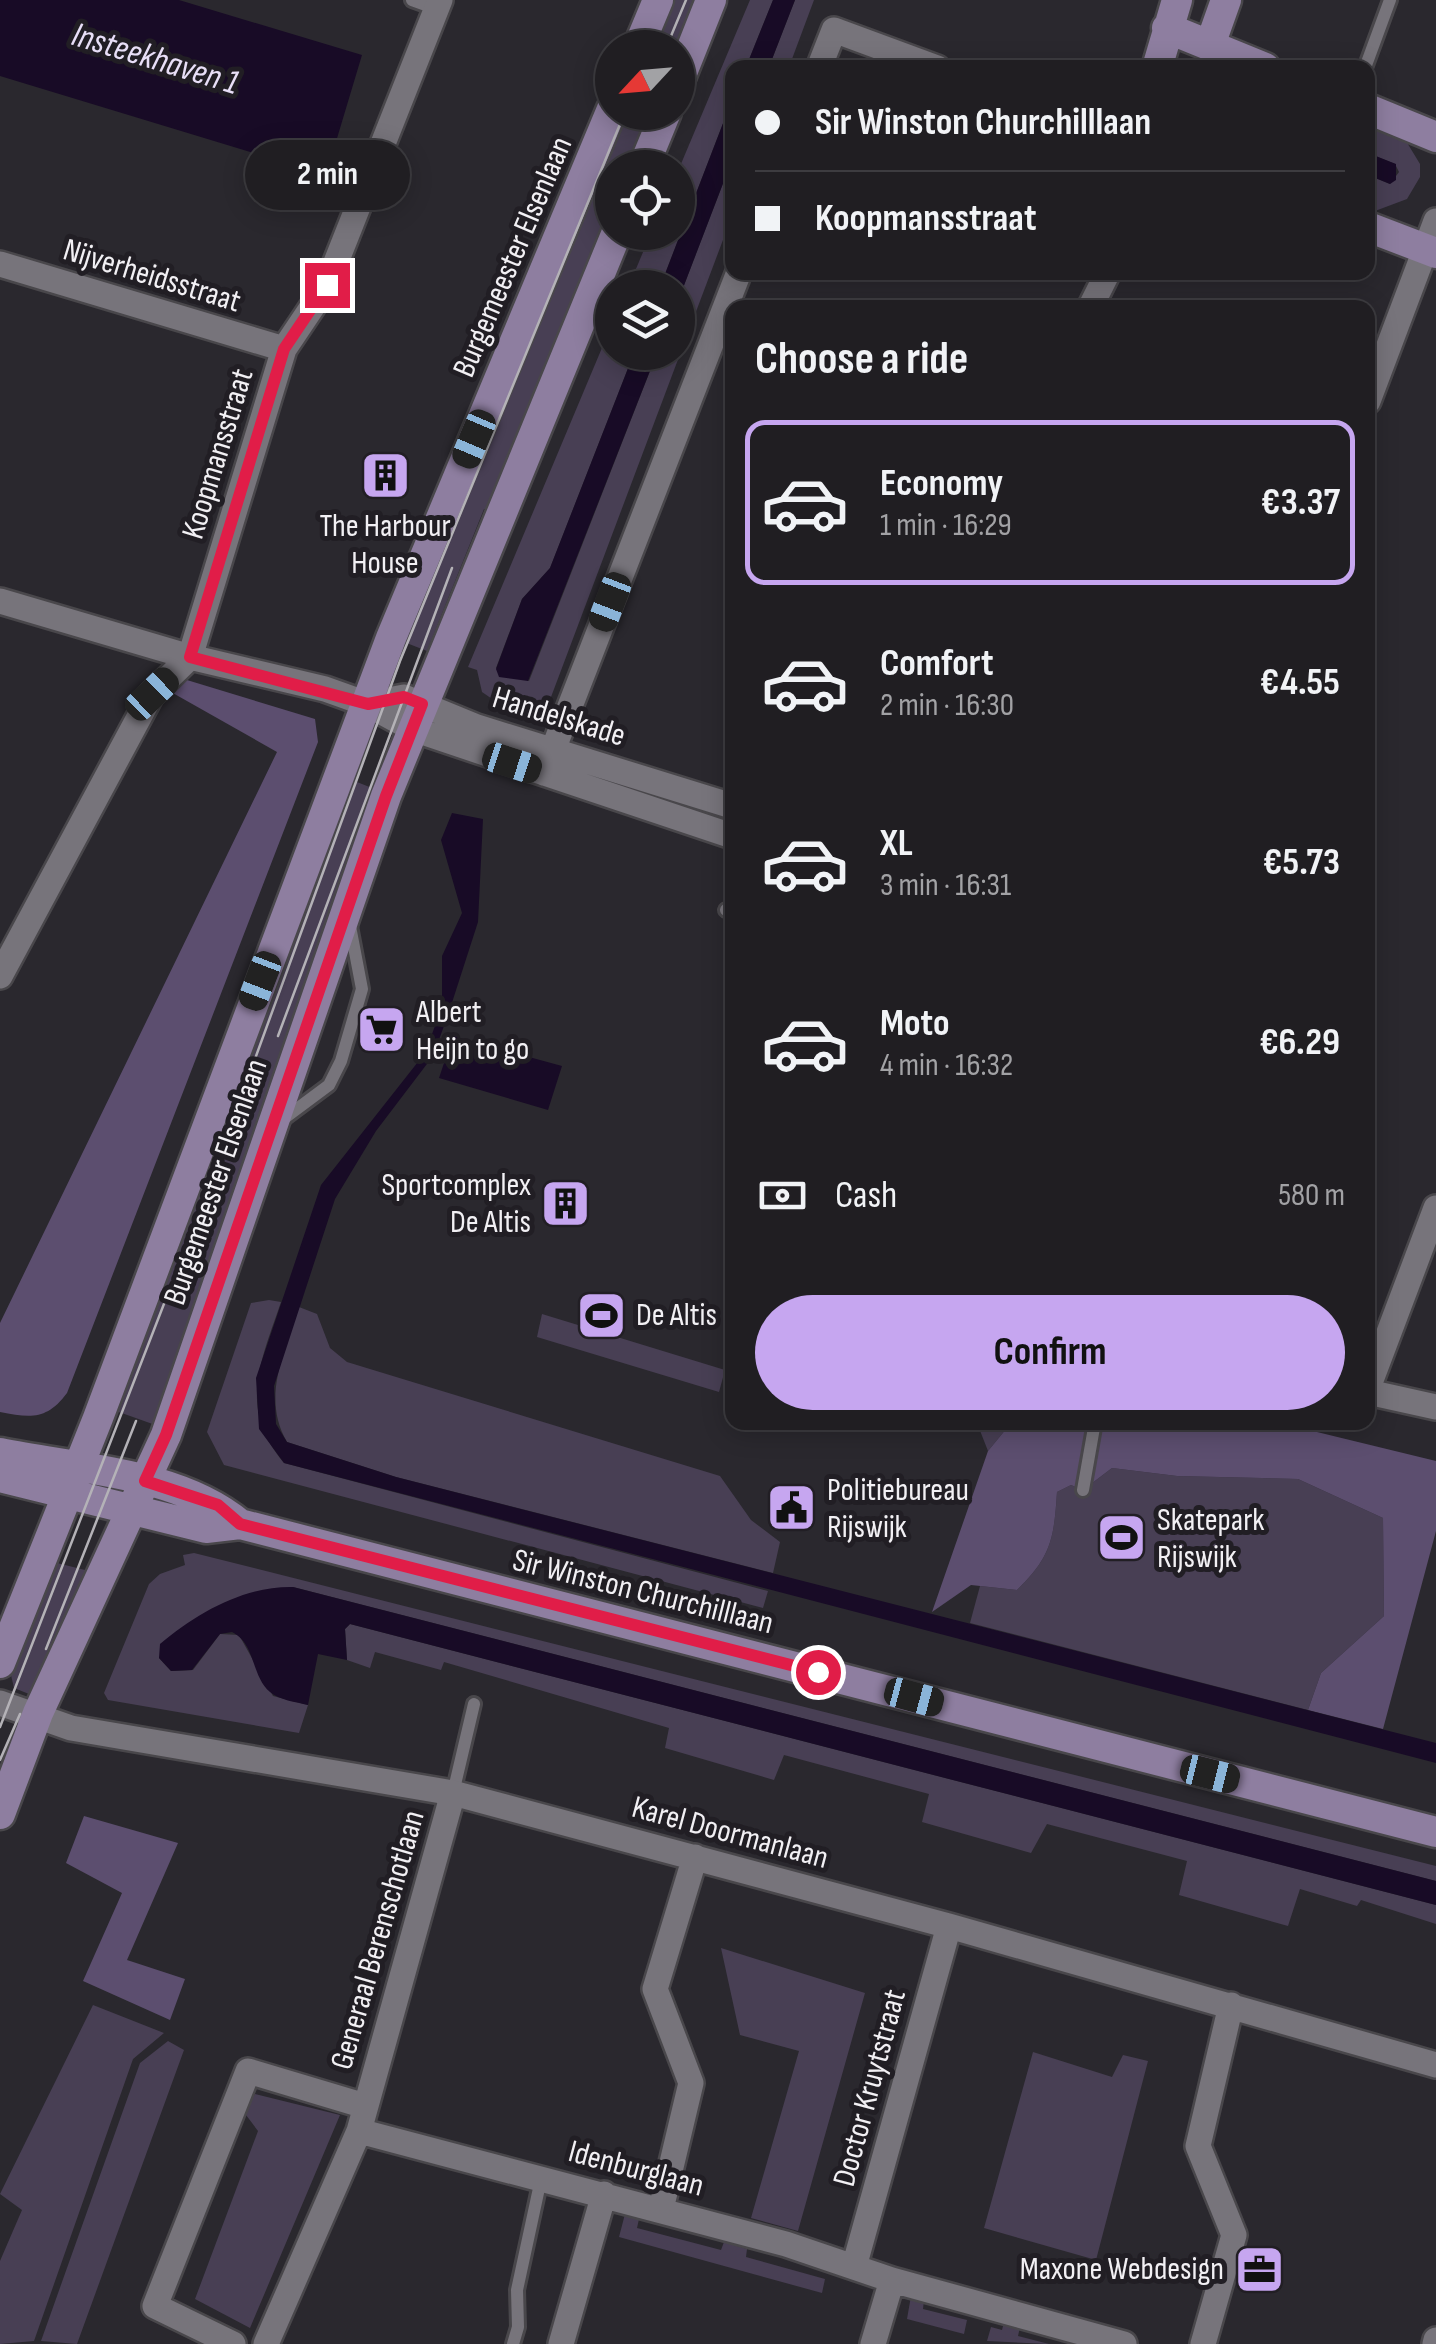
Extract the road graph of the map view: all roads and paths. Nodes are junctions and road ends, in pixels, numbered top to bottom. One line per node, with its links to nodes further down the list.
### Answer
1 (658, 0): 7 (main road)
2 (711, 0): 8 (main road)
3 (1226, 0): 9 (main road)
4 (1390, 0): 13 (lane)
5 (430, 3): 22 (street, Koopmansstraat)
6 (1172, 14): 9 (main road); 12 (main road)
7 (646, 30)
8 (695, 40)
9 (1206, 56)
10 (823, 60): 11 (street)
11 (915, 60)
12 (1159, 60)
13 (1369, 60)
14 (1375, 112): 16 (main road)
15 (603, 130): 26 (main road, Burgemeester Elsenlaan)
16 (1436, 136)
17 (1375, 229): 18 (main road)
18 (1432, 241): 23 (street)
19 (609, 250): 27 (main road, Burgemeester Elsenlaan)
20 (0, 264): 22 (street, Nijverheidsstraat)
21 (725, 308): 28 (street)
22 (284, 349): 25 (street, Koopmansstraat)
23 (1375, 384)
24 (0, 602): 25 (street, Handelskade)
25 (190, 657): 26 (street, Handelskade); 32 (street)
26 (368, 704): 27 (street, Handelskade); 41 (main road, Burgemeester Elsenlaan)
27 (417, 717): 28 (street, Handelskade); 31 (main road, Burgemeester Elsenlaan)
28 (549, 761): 29 (street, Handelskade); 30 (street, Handelskade)
29 (725, 804)
30 (725, 833)
31 (348, 914): 33 (main road, Burgemeester Elsenlaan); 33 (lane)
32 (0, 976)
33 (272, 1128): 43 (main road, Burgemeester Elsenlaan)
34 (1436, 1208): 35 (street)
35 (1375, 1371)
36 (1375, 1392): 37 (street)
37 (1436, 1407)
38 (1094, 1430): 42 (lane)
39 (0, 1453): 41 (main road, Sir Winston Churchilllaan)
40 (0, 1478): 41 (main road, Sir Winston Churchilllaan)
41 (71, 1481): 43 (main road, Sir Winston Churchilllaan); 44 (main road, Burgemeester Elsenlaan)
42 (1083, 1490)
43 (139, 1494): 47 (main road, Burgemeester Elsenlaan); 51 (main road, Sir Winston Churchilllaan)
44 (0, 1663)
45 (0, 1703): 47 (street, Karel Doormanlaan)
46 (474, 1704): 49 (lane)
47 (38, 1713): 48 (main road, Burgemeester Elsenlaan); 49 (street, Karel Doormanlaan)
48 (8, 1776): 50 (main road, Burgemeester Elsenlaan)
49 (452, 1793): 52 (street, Karel Doormanlaan); 56 (street, Generaal Berenschotlaan)
50 (0, 1814)
51 (1436, 1832)
52 (695, 1857): 53 (street, Karel Doormanlaan); 60 (street)
53 (949, 1926): 54 (street, Karel Doormanlaan); 61 (street, Doctor Kruytstraat)
54 (1231, 2005): 55 (street, Karel Doormanlaan); 69 (street)
55 (1436, 2065)
56 (365, 2106): 57 (street, Generaal Berenschotlaan); 63 (street, Generaal Berenschotlaan)
57 (360, 2132): 58 (street, Idenburglaan); 64 (street, Generaal Berenschotlaan)
58 (541, 2177): 59 (street, Idenburglaan); 65 (lane)
59 (604, 2194): 60 (street, Idenburglaan); 66 (street)
60 (661, 2209): 61 (street, Idenburglaan)
61 (854, 2268): 62 (street, Idenburglaan)
62 (892, 2280): 67 (street); 68 (street, Idenburglaan)
63 (233, 2344)
64 (266, 2344)
65 (512, 2344)
66 (561, 2344)
67 (873, 2344)
68 (1124, 2344)
69 (1203, 2344)

